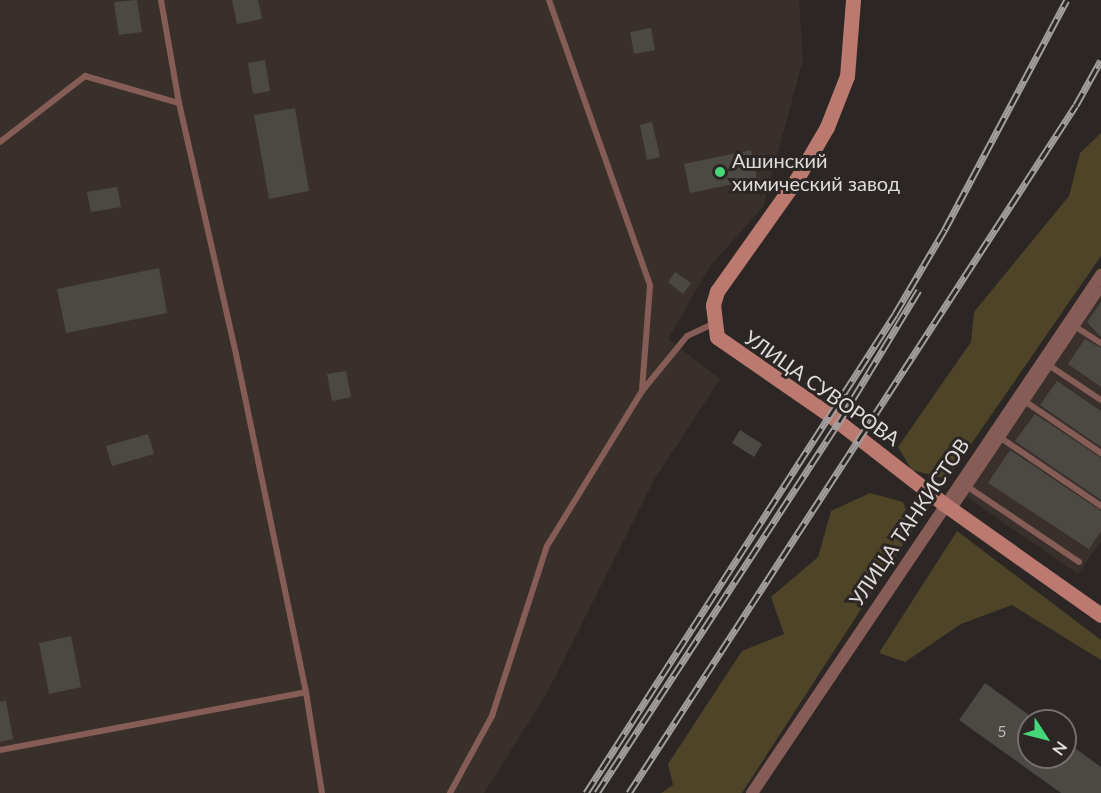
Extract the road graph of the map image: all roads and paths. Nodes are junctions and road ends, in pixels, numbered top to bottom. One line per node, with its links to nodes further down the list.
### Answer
1 (161, 0): 4 (lane)
2 (549, 0): 12 (lane)
3 (853, 0): 8 (street)
4 (179, 102): 5 (lane); 22 (lane)
5 (0, 142)
6 (1101, 275): 19 (street, УЛИЦА ТАНКИСТОВ)
7 (1101, 290): 9 (lane)
8 (713, 324): 12 (lane); 19 (street, УЛИЦА СУВОРОВА)
9 (1076, 327): 10 (lane); 11 (lane)
10 (1101, 343)
11 (1050, 366): 13 (lane); 14 (lane)
12 (642, 391): 25 (lane)
13 (1101, 400)
14 (1026, 402): 15 (lane); 16 (lane)
15 (1001, 438): 17 (lane); 18 (lane)
16 (1101, 453)
17 (968, 487): 19 (lane); 20 (lane)
18 (1101, 506)
19 (948, 507): 21 (street, УЛИЦА СУВОРОВА); 26 (street, УЛИЦА ТАНКИСТОВ)
20 (1079, 562)
21 (1100, 611)
22 (306, 692): 23 (lane); 24 (lane)
23 (0, 750)
24 (322, 793)
25 (450, 793)
26 (752, 793)

